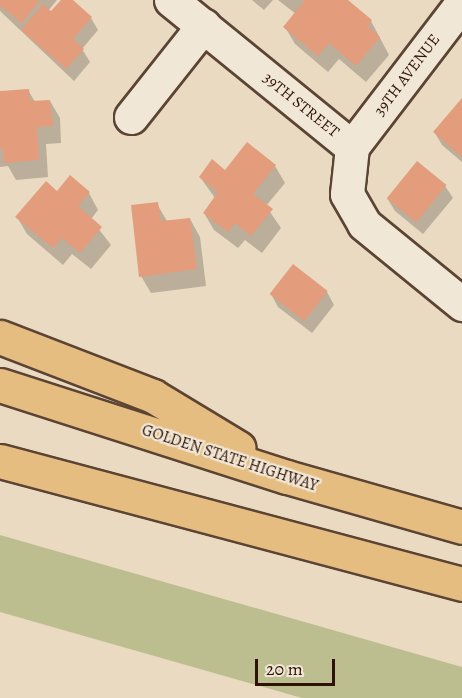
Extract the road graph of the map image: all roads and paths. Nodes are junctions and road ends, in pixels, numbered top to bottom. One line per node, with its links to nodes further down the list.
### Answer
1 (171, 0): 3 (street, 39TH STREET)
2 (462, 3): 5 (street, 39TH AVENUE)
3 (204, 26): 4 (street); 5 (street, 39TH STREET)
4 (130, 117)
5 (352, 147): 6 (street, 39TH STREET)
6 (462, 304)
7 (0, 337): 10 (highway)
8 (0, 384): 10 (highway, GOLDEN STATE HIGHWAY)
9 (0, 461): 12 (highway)
10 (287, 477): 11 (highway, GOLDEN STATE HIGHWAY)
11 (462, 528)
12 (462, 584)

